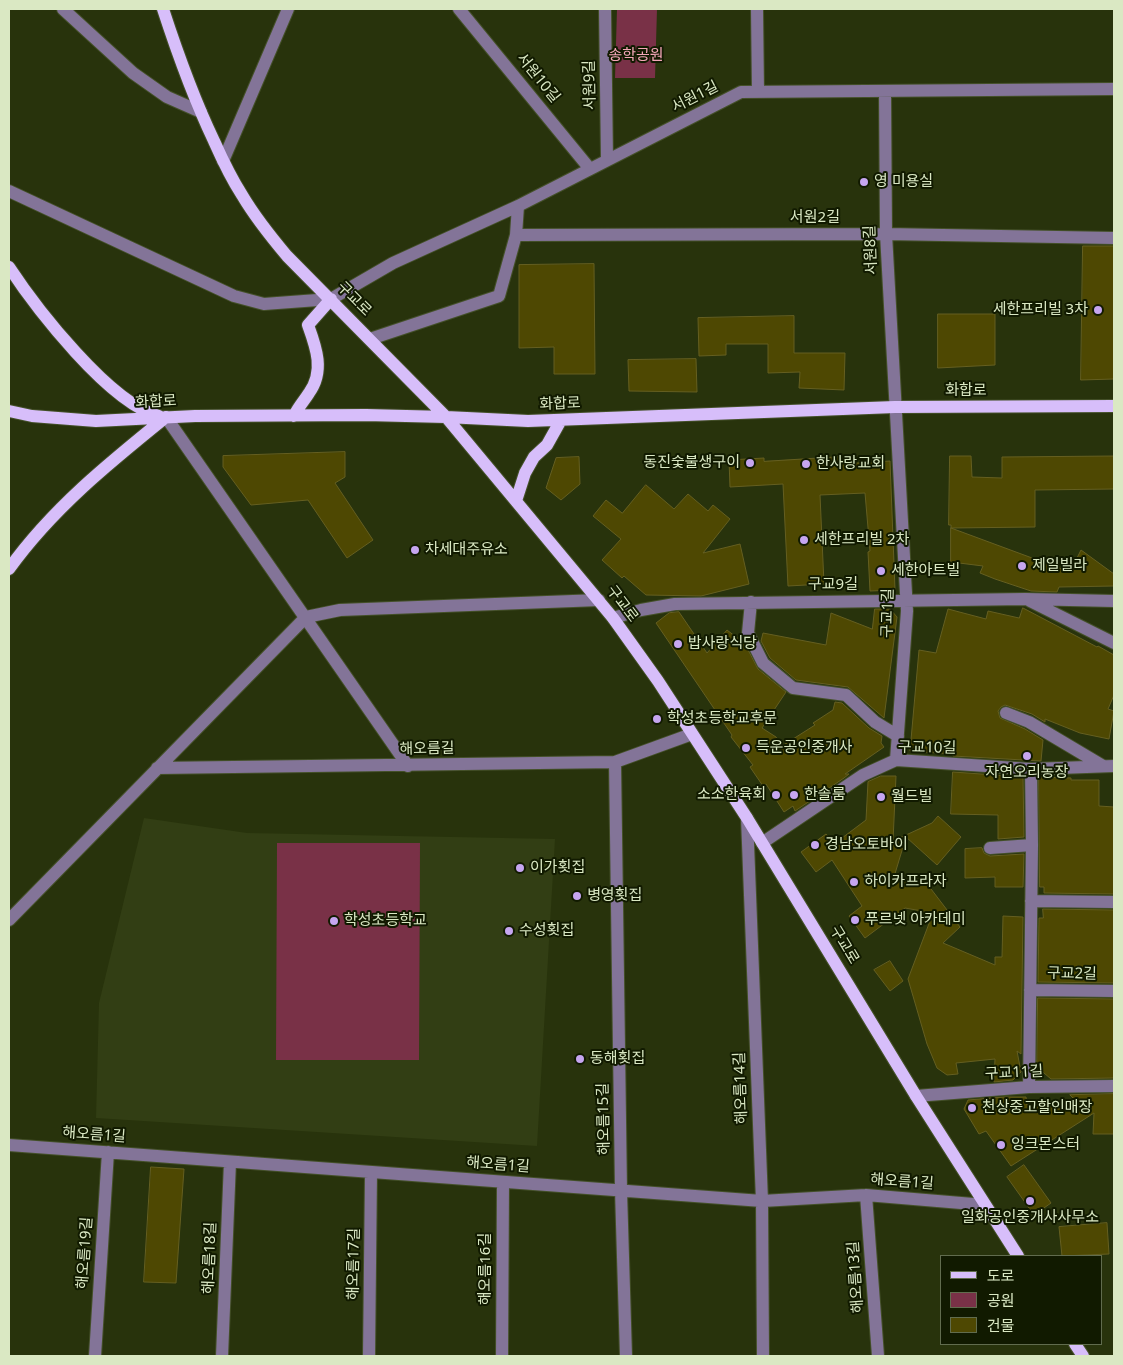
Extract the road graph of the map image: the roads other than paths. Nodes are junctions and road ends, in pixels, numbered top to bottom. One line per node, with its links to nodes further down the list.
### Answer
1 (63, 9): 10 (street)
2 (163, 9): 10 (main road, 구교로)
3 (288, 9): 12 (street)
4 (459, 9): 13 (street, 서원10길)
5 (605, 9): 11 (street, 서원9길)
6 (757, 9): 9 (street)
7 (1114, 89): 8 (street, 서원1길)
8 (885, 91): 9 (street, 서원1길); 16 (street, 서원8길)
9 (758, 92): 11 (street, 서원1길)
10 (201, 112): 12 (main road, 구교로)
11 (607, 160): 13 (street, 서원1길)
12 (223, 161): 20 (main road, 구교로)
13 (590, 169): 15 (street, 서원1길)
14 (9, 191): 20 (street)
15 (518, 206): 17 (street); 20 (street, 서원1길)
16 (886, 234): 17 (street, 서원2길); 18 (street, 서원2길); 23 (street, 서원8길)
17 (516, 235): 21 (street)
18 (1114, 238)
19 (9, 267): 26 (main road)
20 (331, 299): 21 (main road, 구교로); 25 (main road)
21 (370, 339): 27 (main road, 구교로)
22 (1114, 406): 23 (main road, 화합로)
23 (896, 407): 28 (main road, 화합로); 33 (street, 구교1길)
24 (9, 411): 26 (main road, 화합로)
25 (294, 416): 26 (main road, 화합로); 27 (main road, 화합로)
26 (166, 417): 30 (main road); 36 (street)
27 (446, 417): 28 (main road, 화합로); 29 (main road, 구교로)
28 (561, 420): 29 (main road)
29 (516, 501): 32 (main road, 구교로)
30 (9, 569)
31 (1025, 599): 33 (street, 구교9길); 34 (street, 구교9길); 38 (street)
32 (599, 600): 36 (street); 37 (main road, 구교로)
33 (906, 601): 35 (street, 구교9길); 41 (street, 구교1길)
34 (1114, 601)
35 (751, 602): 37 (street, 구교9길); 41 (street)
36 (306, 617): 44 (street); 46 (street)
37 (613, 618): 40 (main road, 구교로)
38 (1114, 643)
39 (1006, 713): 45 (street)
40 (692, 734): 43 (street, 해오름길); 48 (main road, 구교로)
41 (898, 736): 42 (street, 구교1길)
42 (896, 760): 47 (street, 구교10길); 49 (street, 구교10길)
43 (615, 762): 44 (street, 해오름길); 65 (street, 해오름15길)
44 (408, 766): 46 (street, 해오름길)
45 (1108, 766): 47 (street, 구교10길)
46 (157, 768): 54 (street)
47 (1031, 769): 50 (street)
48 (747, 818): 49 (main road, 구교로); 67 (street, 해오름14길)
49 (762, 843): 59 (main road, 구교로)
50 (1032, 845): 51 (street); 52 (street)
51 (990, 848)
52 (1031, 901): 53 (street); 55 (street)
53 (1114, 902)
54 (9, 920)
55 (1030, 990): 56 (street, 구교2길); 58 (street)
56 (1114, 991)
57 (1114, 1086): 58 (street, 구교11길)
58 (1029, 1087): 59 (street, 구교11길)
59 (916, 1096): 68 (main road, 구교로)
60 (9, 1145): 61 (street, 해오름1길)
61 (108, 1152): 62 (street, 해오름1길); 71 (street, 해오름19길)
62 (230, 1162): 63 (street, 해오름1길); 72 (street, 해오름18길)
63 (371, 1172): 64 (street, 해오름1길); 73 (street, 해오름17길)
64 (503, 1182): 65 (street, 해오름1길); 74 (street, 해오름16길)
65 (621, 1191): 67 (street, 해오름1길); 75 (street, 해오름15길)
66 (866, 1195): 67 (street, 해오름1길); 68 (street, 해오름1길); 77 (street, 해오름13길)
67 (762, 1201): 76 (street, 해오름14길)
68 (985, 1205): 69 (main road, 구교로)
69 (1017, 1255)
70 (1075, 1345): 78 (main road)
71 (95, 1356)
72 (222, 1356)
73 (369, 1356)
74 (502, 1356)
75 (626, 1356)
76 (764, 1356)
77 (878, 1356)
78 (1083, 1356)

